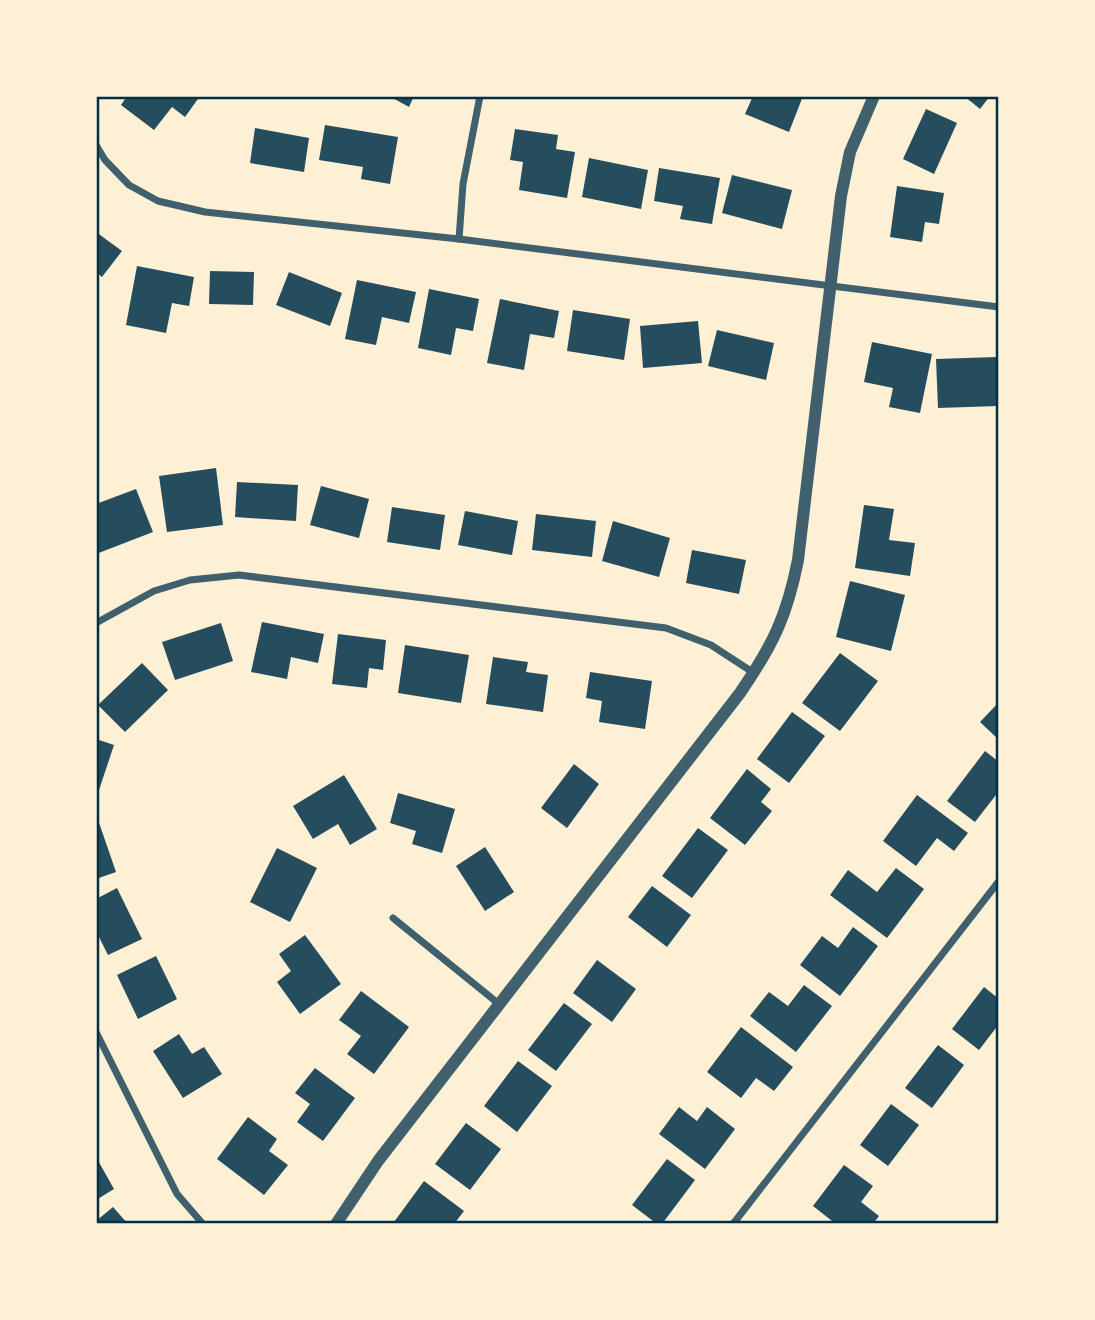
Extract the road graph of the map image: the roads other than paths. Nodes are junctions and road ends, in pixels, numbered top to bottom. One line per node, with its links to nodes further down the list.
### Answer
1 (480, 96): 4 (street)
2 (874, 96): 5 (street)
3 (96, 145): 4 (street)
4 (459, 239): 5 (street)
5 (831, 287): 6 (street); 8 (street)
6 (999, 307)
7 (96, 623): 8 (street)
8 (754, 673): 11 (street)
9 (999, 881): 15 (street)
10 (393, 918): 11 (street)
11 (499, 1004): 14 (street)
12 (96, 1032): 13 (street)
13 (203, 1224)
14 (335, 1224)
15 (733, 1224)

